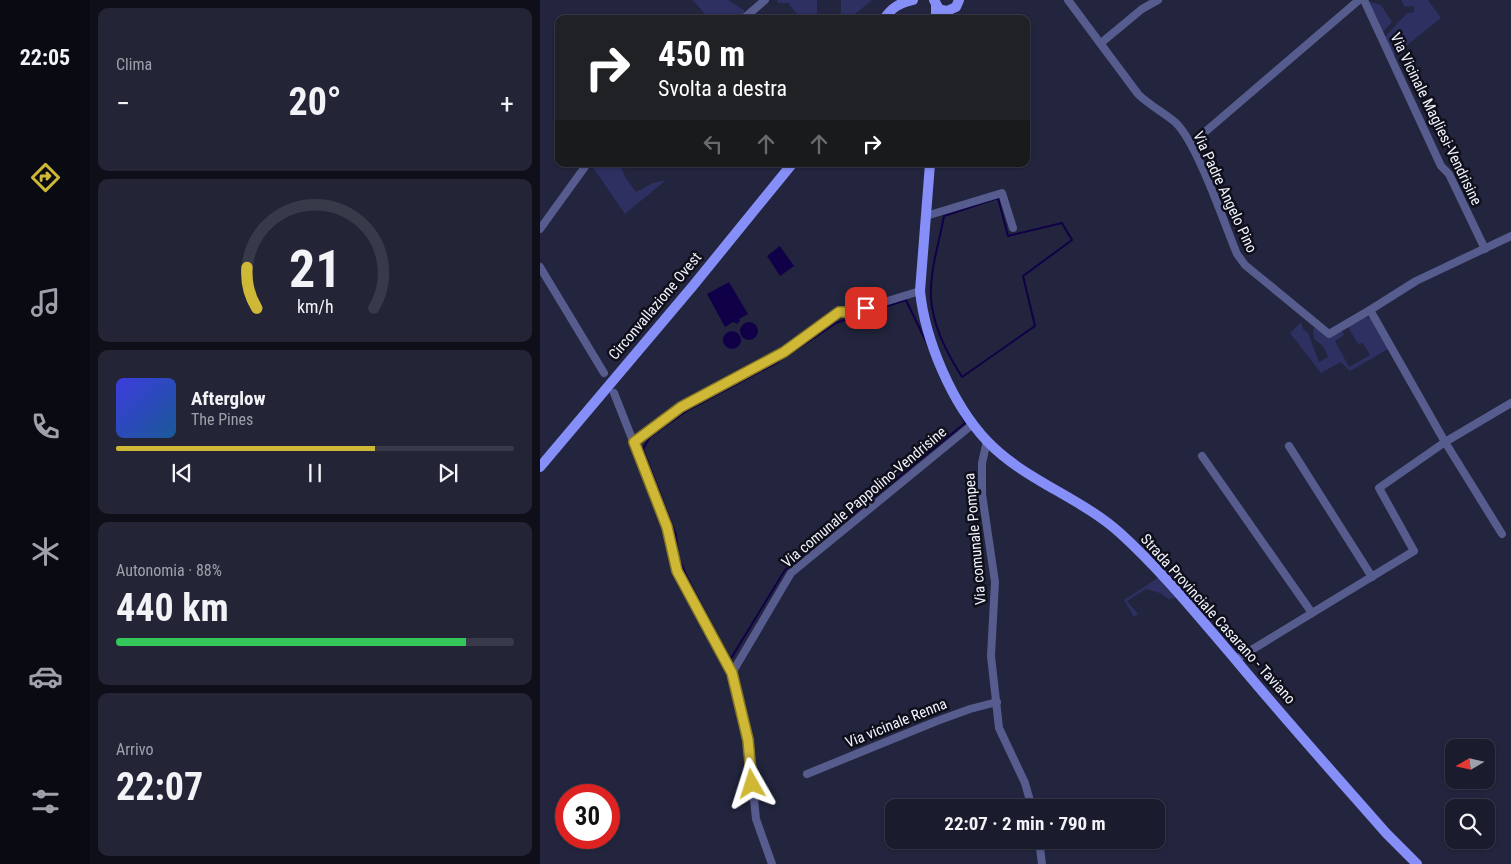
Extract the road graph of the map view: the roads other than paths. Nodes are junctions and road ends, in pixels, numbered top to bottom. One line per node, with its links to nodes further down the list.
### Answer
1 (913, 0): 10 (main road)
2 (1068, 0): 13 (street, Via Padre Angelo Pino)
3 (1158, 0): 13 (street)
4 (1359, 0): 14 (street)
5 (1364, 0): 22 (street, Via Vicinale Magliesi-Vendrisine)
6 (761, 1): 9 (street)
7 (933, 2): 8 (main road); 11 (main road)
8 (958, 4): 12 (main road)
9 (747, 15)
10 (888, 15)
11 (935, 15)
12 (950, 15)
13 (1101, 43): 14 (street, Via Padre Angelo Pino)
14 (1190, 144): 25 (street, Via Padre Angelo Pino)
15 (585, 167): 20 (street)
16 (790, 167): 35 (main road, Circonvallazione Ovest)
17 (930, 167): 18 (main road, Strada Provinciale Casarano - Taviano)
18 (926, 216): 19 (street); 24 (main road, Strada Provinciale Casarano - Taviano)
19 (1013, 228)
20 (540, 229)
21 (1511, 236): 22 (street)
22 (1484, 249): 25 (street)
23 (540, 267): 26 (street)
24 (920, 291): 29 (main road, Strada Provinciale Casarano - Taviano); 31 (street)
25 (1370, 310): 32 (street)
26 (604, 373)
27 (614, 393): 31 (street)
28 (1511, 402): 32 (street)
29 (974, 424): 30 (main road, Strada Provinciale Casarano - Taviano); 40 (street, Via comunale Pappolino-Vendrisine)
30 (987, 441): 39 (main road, Strada Provinciale Casarano - Taviano); 41 (street, Via comunale Pompea)
31 (634, 442): 40 (street)
32 (1445, 442): 36 (street); 37 (street)
33 (1289, 446): 37 (street)
34 (1202, 456): 38 (street)
35 (540, 467)
36 (1502, 534)
37 (1372, 577): 38 (street)
38 (1312, 613): 39 (street)
39 (1235, 660): 47 (main road, Strada Provinciale Casarano - Taviano)
40 (732, 673): 45 (street)
41 (997, 702): 42 (street, Via vicinale Renna); 43 (street, Via comunale Pompea)
42 (806, 774)
43 (1029, 799)
44 (1040, 849): 46 (street)
45 (772, 864)
46 (1042, 864)
47 (1417, 864)

